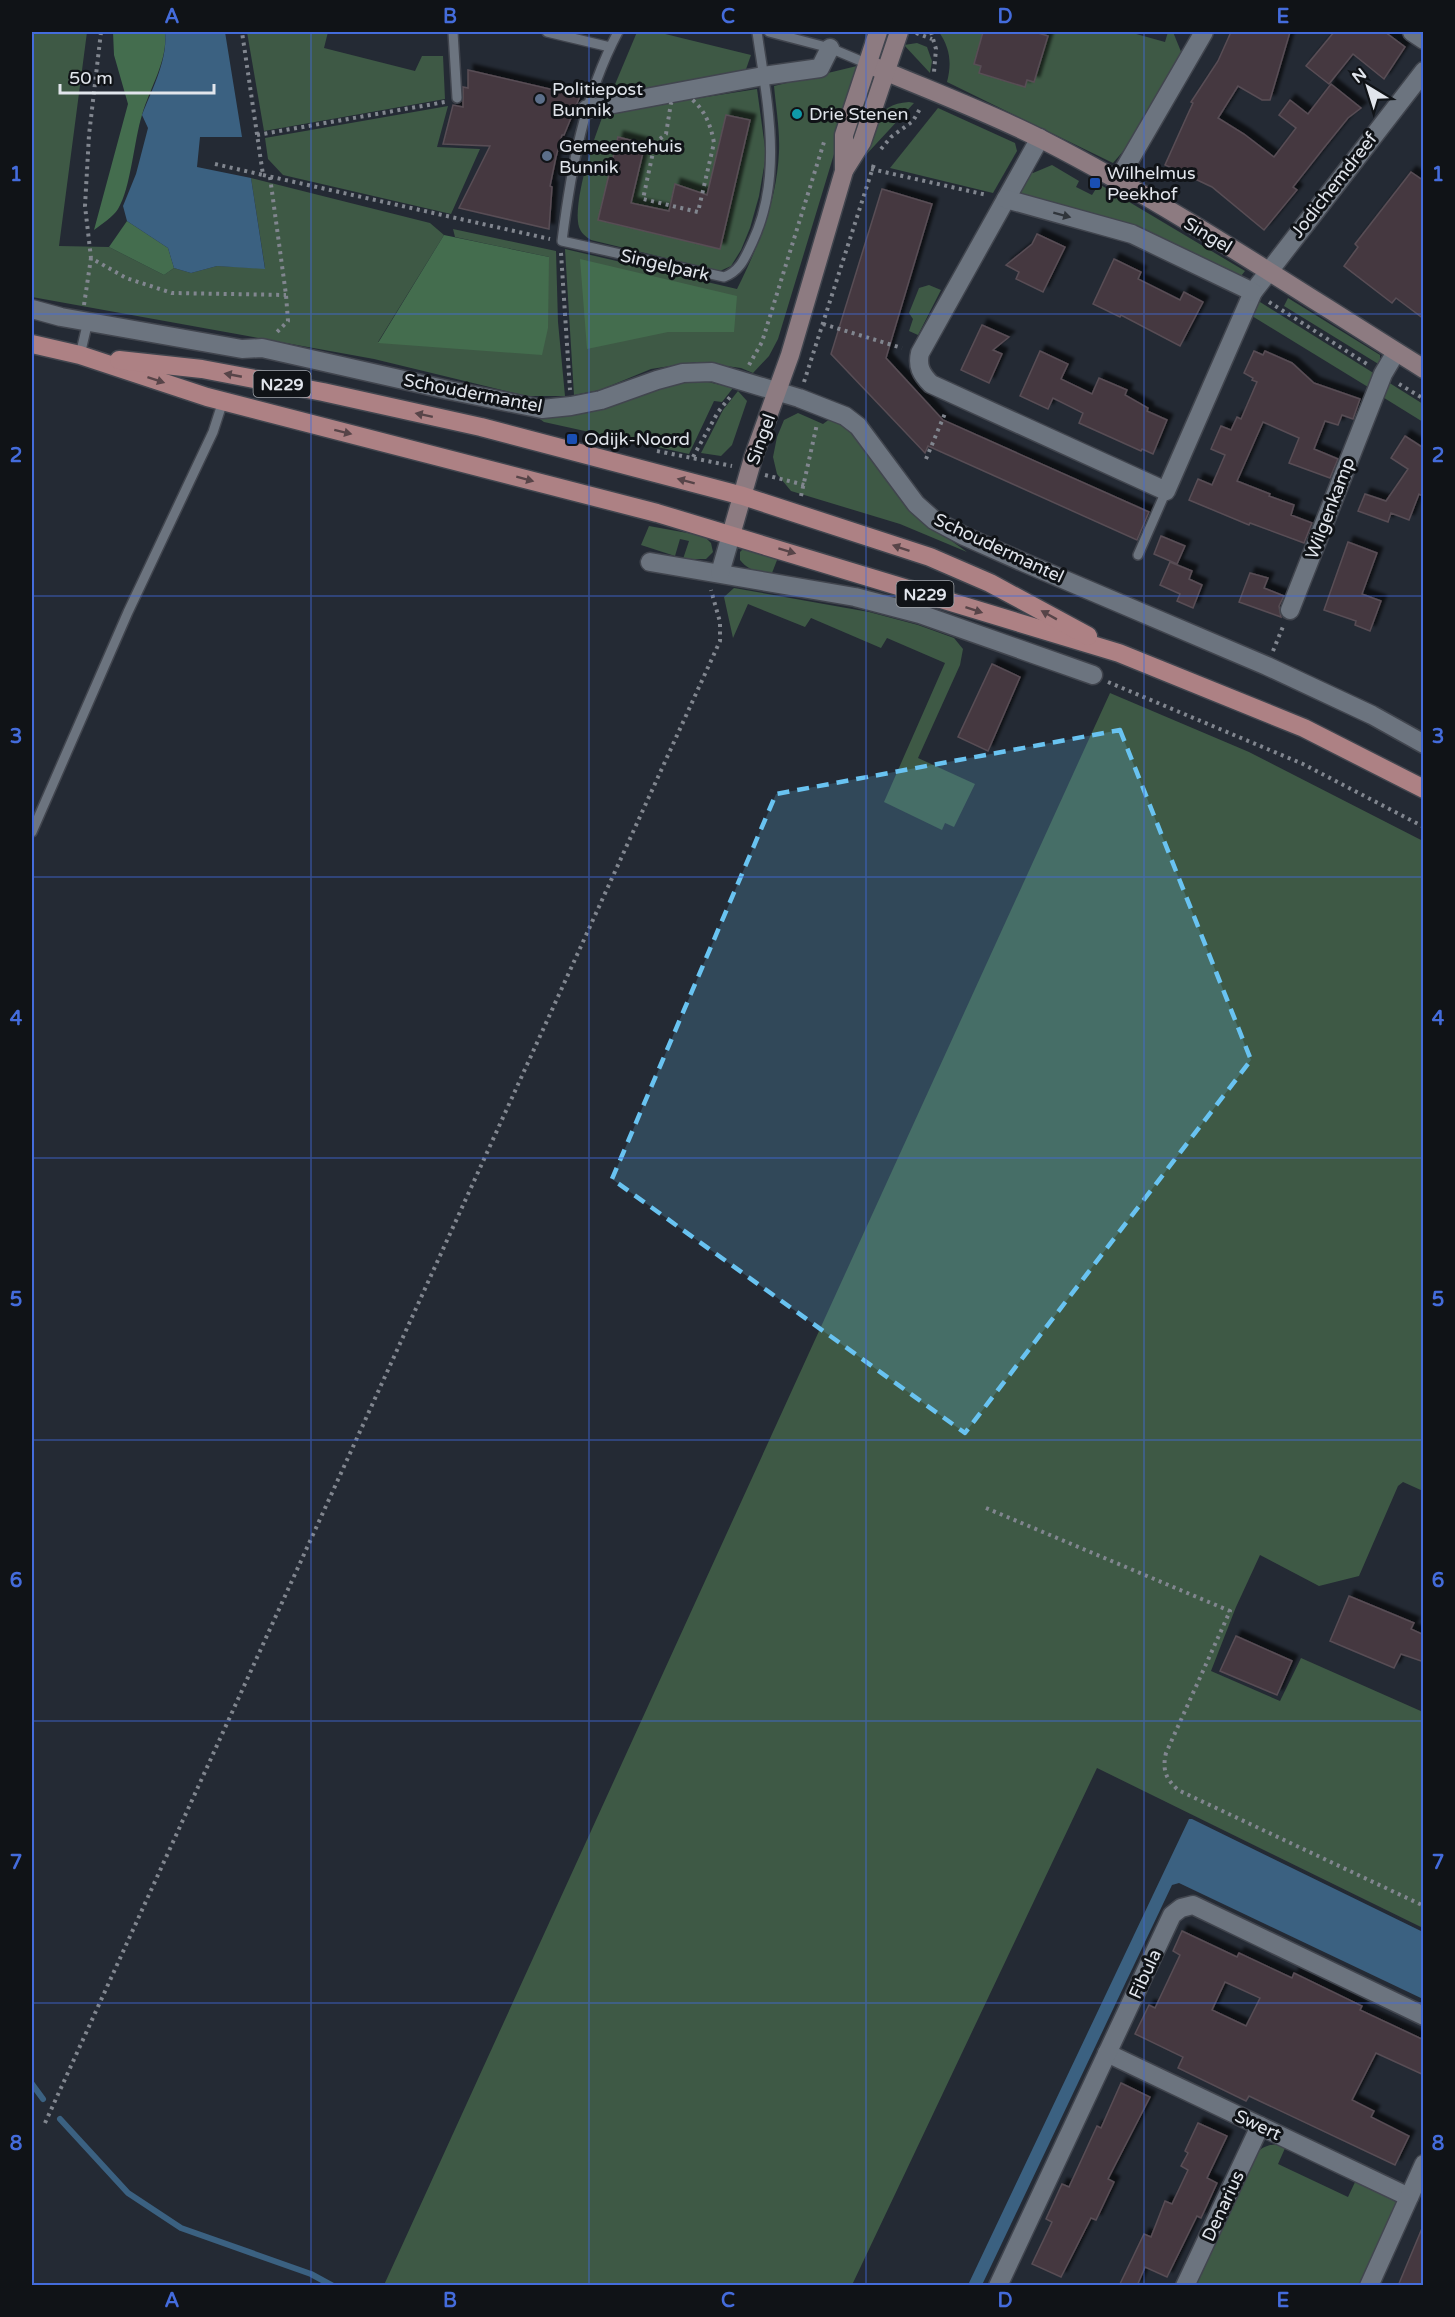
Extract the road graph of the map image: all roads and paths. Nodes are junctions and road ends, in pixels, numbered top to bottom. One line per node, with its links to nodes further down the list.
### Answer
1 (101, 32): 40 (path)
2 (242, 32): 28 (path)
3 (453, 32): 25 (lane)
4 (546, 32): 17 (lane)
5 (618, 32): 17 (lane)
6 (757, 32): 22 (lane, Singelpark)
7 (769, 32): 14 (lane)
8 (878, 32): 19 (street, Singel)
9 (899, 32): 21 (street, Singel)
10 (912, 32): 15 (path)
11 (931, 32): 15 (path)
12 (1201, 32): 37 (street)
13 (1412, 32): 16 (street)
14 (807, 36): 18 (lane)
15 (932, 39): 23 (path)
16 (1424, 40)
17 (610, 47): 26 (lane)
18 (830, 48): 19 (lane); 22 (street)
19 (868, 64): 21 (street, Singel); 34 (street, Singel)
20 (1424, 71): 41 (street, Jodichemdreef)
21 (886, 72): 23 (street, Singel); 34 (street, Singel)
22 (763, 76): 24 (street); 39 (lane, Singelpark)
23 (928, 90): 29 (street, Singel); 30 (path)
24 (680, 92): 24 (path); 26 (street)
25 (457, 98): 28 (path)
26 (587, 109): 39 (lane)
27 (827, 131): 54 (path)
28 (257, 135): 35 (path)
29 (1040, 138): 37 (street, Singel); 38 (street)
30 (880, 150)
31 (876, 160): 33 (path)
32 (215, 164): 35 (path)
33 (871, 169): 38 (path); 46 (path)
34 (844, 171): 55 (street, Singel)
35 (263, 175): 36 (path)
36 (270, 176): 39 (path); 43 (path)
37 (1118, 180): 41 (street, Singel)
38 (1006, 199): 42 (street, Singel, one-way to 42); 49 (street)
39 (562, 241): 60 (path)
40 (91, 258): 43 (path); 45 (path)
41 (1268, 271): 42 (street); 50 (street, Singel)
42 (1253, 292): 53 (path); 66 (street)
43 (286, 295): 48 (path)
44 (32, 309): 45 (street, Schoudermantel)
45 (85, 321): 48 (street, Schoudermantel); 51 (lane)
46 (823, 324): 49 (path); 57 (path)
47 (32, 344): 51 (main road, Schoudermantel / N229)
48 (262, 348): 60 (street, Schoudermantel)
49 (920, 352): 56 (street)
50 (1396, 352): 52 (street, Singel); 53 (street, Wilgenkamp)
51 (80, 356): 59 (main road, Schoudermantel / N229, one-way to 59); 67 (main road, Schoudermantel / N229, one-way to 51)
52 (1424, 369)
53 (1383, 374): 58 (path); 72 (street, Wilgenkamp)
54 (740, 381): 55 (street, Schoudermantel); 60 (street, Schoudermantel); 62 (path)
55 (778, 392): 57 (street, Schoudermantel); 64 (street, Singel)
56 (954, 394): 63 (path); 66 (street)
57 (799, 398): 74 (street, Schoudermantel)
58 (1424, 399)
59 (223, 401): 68 (main road, Schoudermantel / N229, one-way to 68); 79 (lane)
60 (571, 406)
61 (649, 449): 62 (path)
62 (693, 458): 64 (path)
63 (926, 459)
64 (750, 471): 65 (path); 67 (street, Singel)
65 (805, 485)
66 (1166, 491): 69 (lane)
67 (743, 496): 68 (street, Singel); 73 (main road, Schoudermantel / N229, one-way to 67)
68 (731, 535): 71 (street); 73 (main road, Schoudermantel / N229, one-way to 73)
69 (1138, 555)
70 (650, 562): 71 (street)
71 (714, 572): 75 (street); 84 (path)
72 (1290, 610): 74 (path)
73 (1119, 653): 77 (main road, Schoudermantel / N229)
74 (1267, 666): 76 (street, Schoudermantel)
75 (1093, 675): 78 (path)
76 (1424, 744)
77 (1424, 789)
78 (1424, 827)
79 (32, 832)
80 (986, 1508): 81 (path)
81 (1424, 1906)
82 (1424, 2016): 83 (street, Fibula)
83 (1107, 2053): 85 (street, Swert); 88 (street, Fibula)
84 (45, 2123)
85 (1260, 2126): 87 (street, Swert); 89 (street, Denarius)
86 (1424, 2164): 87 (street)
87 (1409, 2197): 90 (street)
88 (1006, 2283)
89 (1185, 2286)
90 (1369, 2286)

